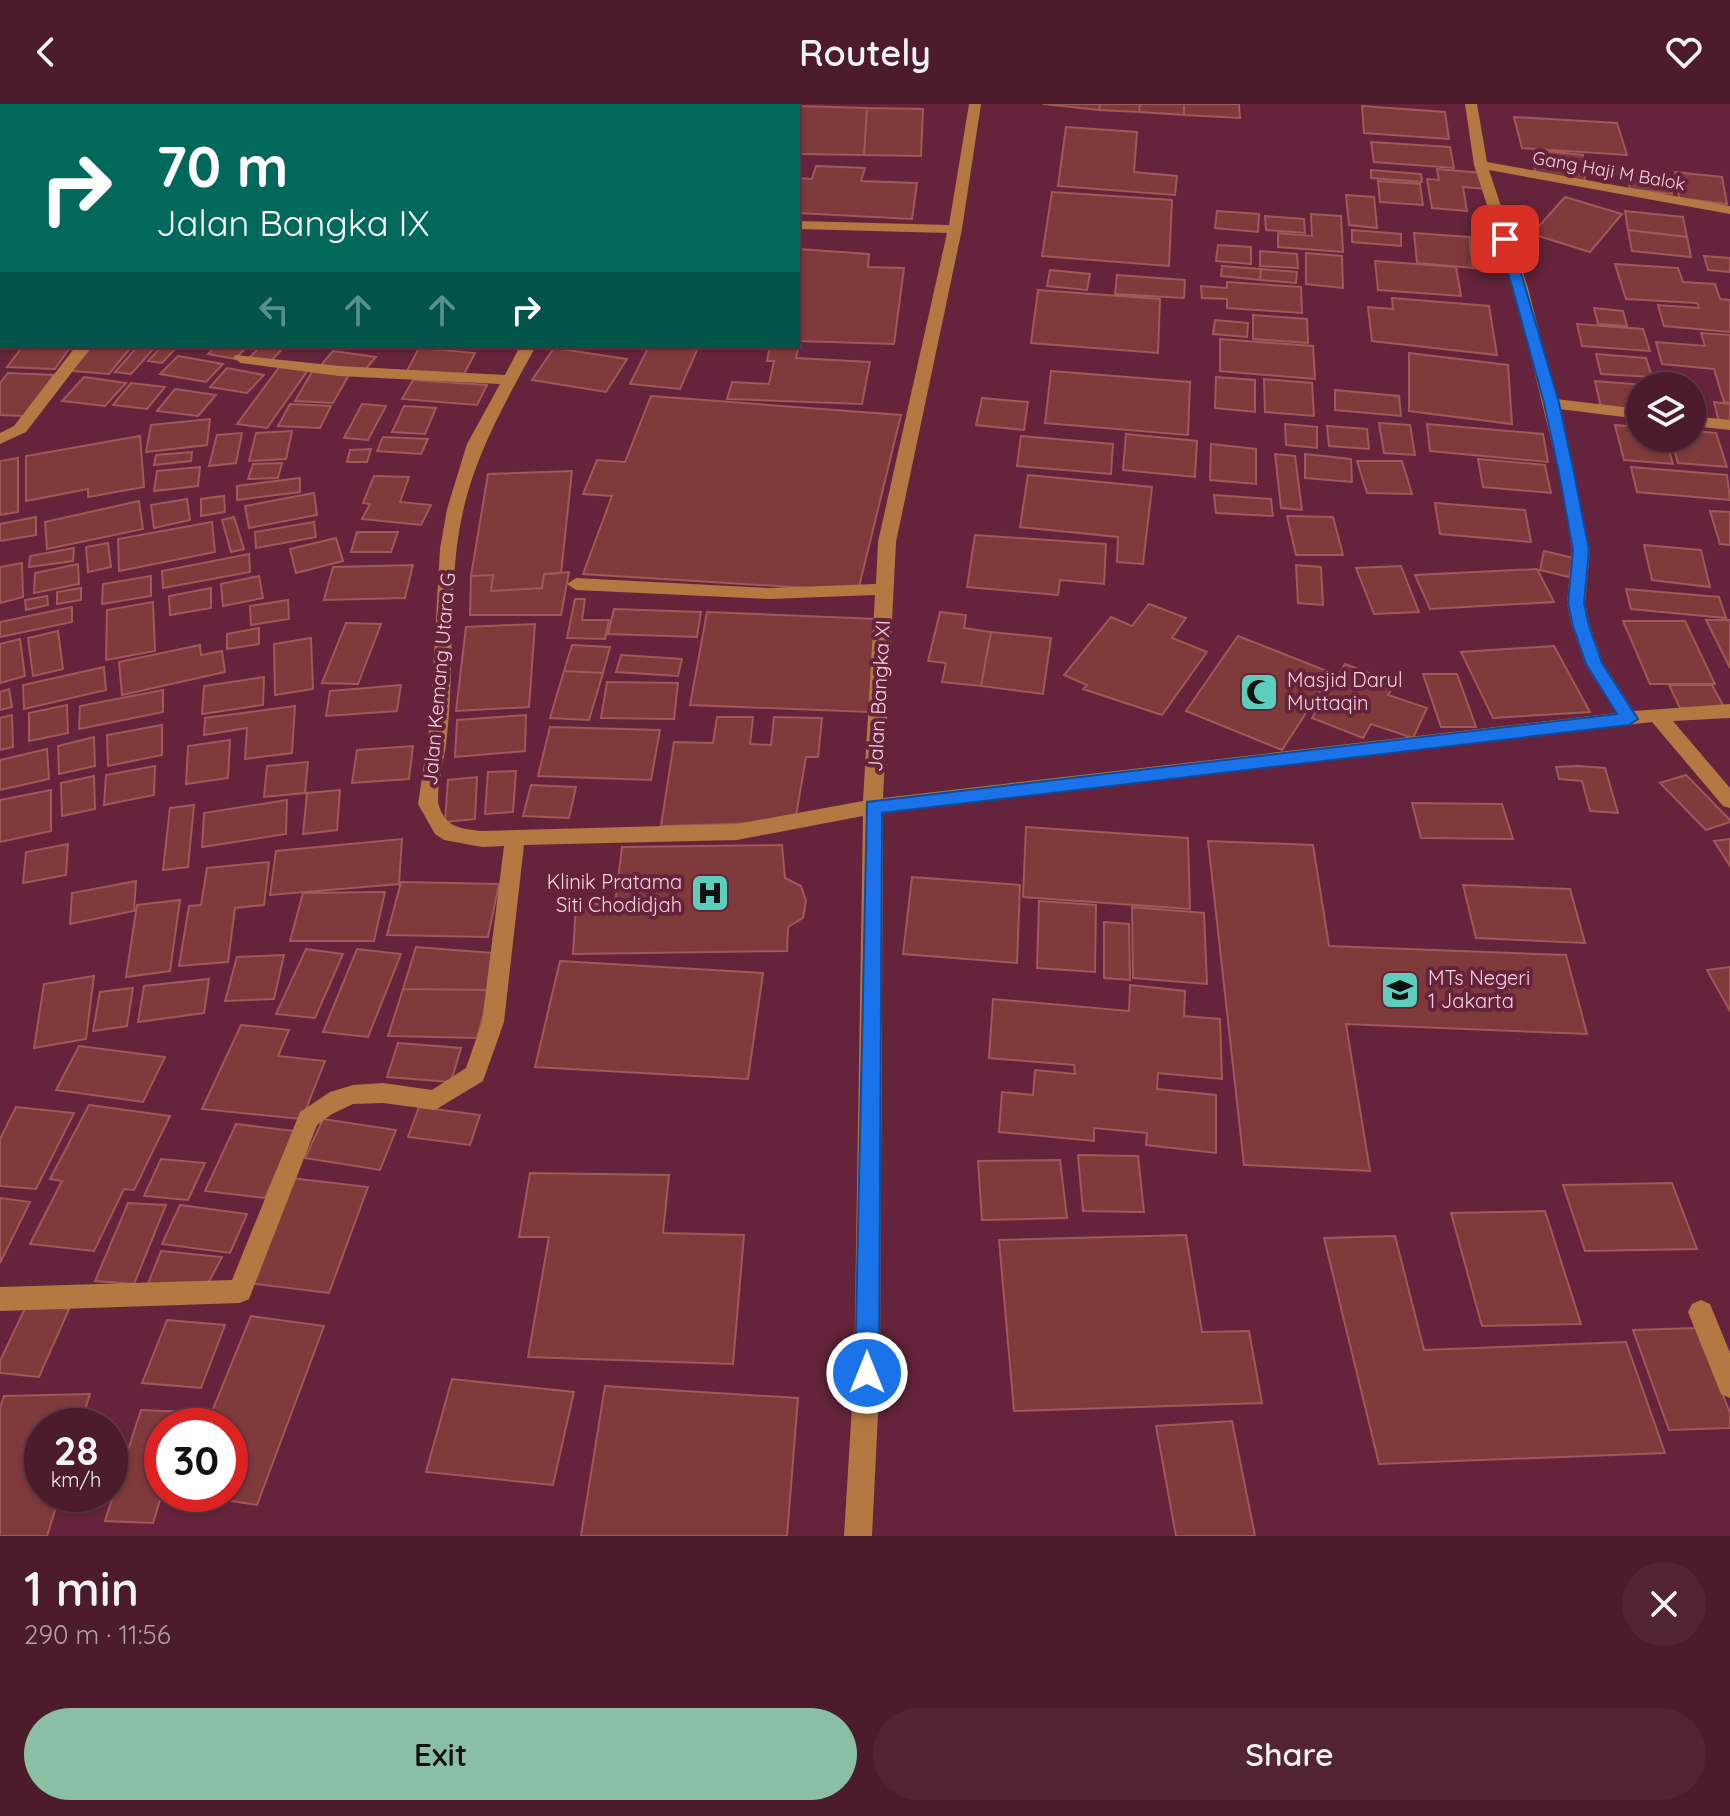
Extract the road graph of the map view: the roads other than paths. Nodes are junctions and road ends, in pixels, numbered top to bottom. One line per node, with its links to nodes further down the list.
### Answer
1 (975, 104): 6 (street, Jalan Bangka XI)
2 (1471, 104): 3 (street)
3 (1481, 165): 4 (street, Gang Haji M Balok); 11 (street)
4 (1730, 210)
5 (800, 225): 6 (street)
6 (955, 229): 17 (street, Jalan Bangka XI)
7 (82, 348): 15 (street)
8 (527, 348): 10 (street, Jalan Kemang Utara G)
9 (241, 358): 10 (street)
10 (507, 380): 23 (street, Jalan Kemang Utara G)
11 (1551, 403): 12 (street); 20 (street)
12 (1626, 412)
13 (1706, 422): 14 (street)
14 (1730, 425)
15 (0, 439)
16 (576, 584): 17 (street)
17 (885, 589): 22 (street, Jalan Bangka XI)
18 (1730, 711): 19 (street, Jalan Kemang Utara G)
19 (1657, 715): 20 (street, Jalan Kemang Utara G); 21 (street)
20 (1629, 719): 22 (street, Jalan Kemang Utara G)
21 (1730, 801)
22 (873, 807): 23 (street, Jalan Kemang Utara G); 27 (street, Jalan Bangka XI)
23 (515, 839): 24 (street)
24 (0, 1299)
25 (1701, 1312): 26 (street)
26 (1730, 1385)
27 (858, 1536)

